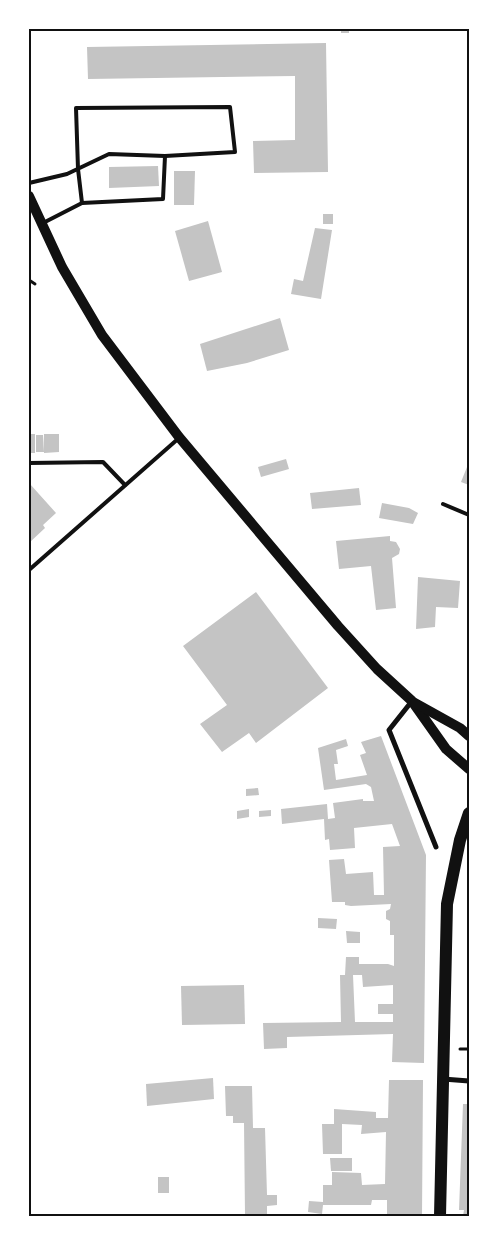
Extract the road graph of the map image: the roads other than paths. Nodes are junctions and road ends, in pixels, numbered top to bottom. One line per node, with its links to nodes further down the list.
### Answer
1 (165, 156): 2 (lane); 2 (lane); 5 (lane)
2 (78, 169): 3 (lane); 5 (lane)
3 (29, 183)
4 (29, 196): 6 (main road)
5 (82, 203): 6 (lane)
6 (40, 224): 7 (main road)
7 (179, 437): 9 (lane); 13 (main road)
8 (29, 463): 9 (lane)
9 (125, 485): 12 (lane)
10 (443, 504): 11 (lane)
11 (469, 515)
12 (29, 570)
13 (412, 701): 14 (main road); 15 (main road); 17 (street)
14 (469, 736)
15 (469, 769)
16 (469, 813): 18 (main road)
17 (436, 847)
18 (442, 1079): 19 (street); 20 (main road)
19 (469, 1081)
20 (440, 1216)

